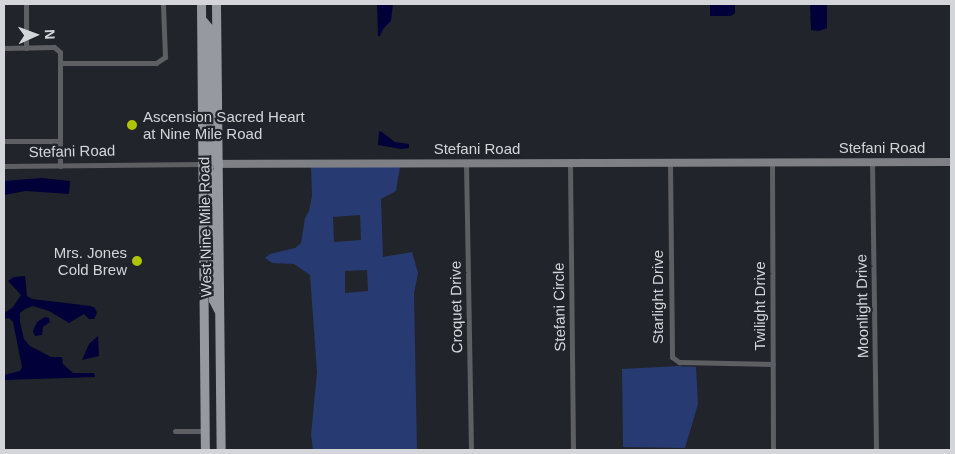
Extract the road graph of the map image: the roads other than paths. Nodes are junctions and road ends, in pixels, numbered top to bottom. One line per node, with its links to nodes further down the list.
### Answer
1 (26, 4): 7 (street)
2 (162, 4): 8 (street)
3 (201, 4): 5 (main road, West Nine Mile Road)
4 (216, 4): 18 (main road, West Nine Mile Road)
5 (202, 18): 17 (main road, West Nine Mile Road); 18 (main road)
6 (4, 48): 7 (street)
7 (26, 48): 8 (street)
8 (60, 63): 10 (street)
9 (4, 141): 10 (street)
10 (60, 141): 20 (street)
11 (670, 162): 12 (street, Stefani Road); 16 (street, Stefani Road); 22 (street, Starlight Drive)
12 (772, 162): 13 (street, Stefani Road); 22 (street, Twilight Drive)
13 (872, 162): 14 (street, Stefani Road); 31 (street, Moonlight Drive)
14 (951, 162)
15 (466, 163): 16 (street, Stefani Road); 18 (street, Stefani Road); 28 (street, Croquet Drive)
16 (570, 163): 29 (street, Stefani Circle)
17 (203, 164): 18 (street, Stefani Road); 20 (street, Stefani Road); 21 (main road); 24 (main road, West Nine Mile Road)
18 (218, 164): 21 (main road, West Nine Mile Road)
19 (4, 166): 20 (street, Stefani Road)
20 (60, 166)
21 (219, 312): 27 (main road, West Nine Mile Road)
22 (773, 364): 30 (street, Twilight Drive)
23 (175, 431): 24 (street)
24 (205, 431): 25 (main road, West Nine Mile Road); 26 (main road)
25 (205, 450)
26 (212, 450)
27 (221, 450)
28 (471, 450)
29 (573, 450)
30 (774, 450)
31 (876, 450)

